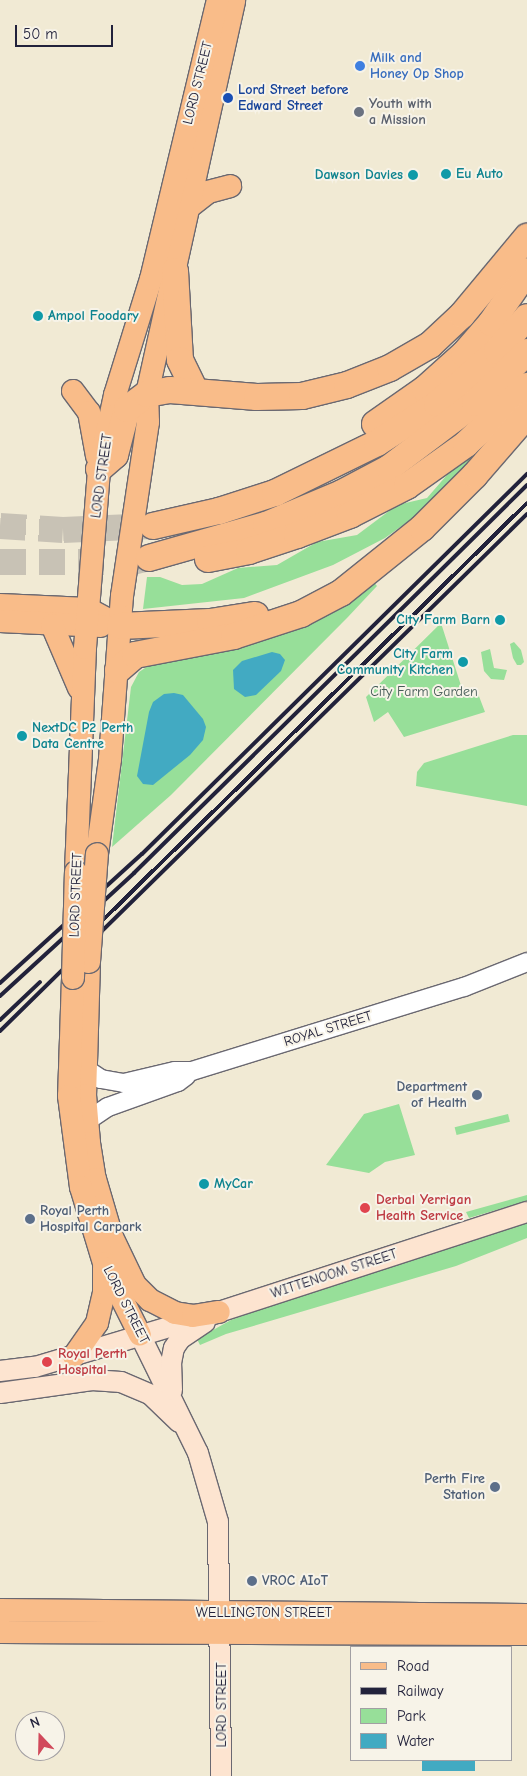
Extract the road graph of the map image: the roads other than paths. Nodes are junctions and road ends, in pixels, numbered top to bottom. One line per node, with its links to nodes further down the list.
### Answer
1 (218, 0): 15 (main road, LORD STREET)
2 (234, 0): 4 (main road, LORD STREET)
3 (230, 186): 4 (main road)
4 (189, 207): 6 (main road, LORD STREET)
5 (527, 237): 12 (highway)
6 (175, 271): 12 (highway); 13 (main road, LORD STREET)
7 (527, 271): 16 (highway)
8 (527, 316): 16 (highway)
9 (527, 352): 10 (highway)
10 (527, 386)
11 (73, 391): 15 (main road)
12 (195, 391): 13 (highway)
13 (147, 394): 15 (highway); 23 (main road, LORD STREET)
14 (527, 415): 18 (highway)
15 (100, 469): 20 (main road, LORD STREET)
16 (219, 511): 17 (highway)
17 (153, 526)
18 (368, 568): 23 (highway); 24 (highway)
19 (0, 605): 20 (main road)
20 (88, 618): 22 (main road); 23 (main road); 25 (main road, LORD STREET)
21 (0, 621): 22 (main road)
22 (52, 625): 25 (main road)
23 (120, 626): 24 (main road, LORD STREET)
24 (118, 670): 29 (main road, LORD STREET, bridge)
25 (83, 702): 33 (main road, LORD STREET, bridge)
26 (527, 962): 28 (street, ROYAL STREET)
27 (527, 972): 28 (street, ROYAL STREET)
28 (464, 987): 30 (street, ROYAL STREET)
29 (86, 1069): 30 (street, ROYAL STREET); 31 (main road, LORD STREET)
30 (192, 1071): 31 (street, ROYAL STREET)
31 (87, 1121): 34 (main road, LORD STREET)
32 (527, 1212): 34 (main road, WITTENOOM STREET)
33 (104, 1263): 35 (main road, LORD STREET); 36 (main road)
34 (219, 1312): 35 (main road, WITTENOOM STREET); 39 (main road)
35 (140, 1334): 36 (main road, WITTENOOM STREET); 39 (main road, LORD STREET)
36 (74, 1356): 37 (main road, WITTENOOM STREET)
37 (0, 1371)
38 (0, 1393): 40 (main road)
39 (172, 1398): 40 (main road, LORD STREET)
40 (188, 1430): 43 (main road, LORD STREET)
41 (0, 1610): 43 (main road, WELLINGTON STREET)
42 (527, 1615): 43 (main road, WELLINGTON STREET)
43 (221, 1623): 44 (main road, WELLINGTON STREET); 45 (main road, WELLINGTON STREET); 46 (main road, LORD STREET)
44 (0, 1632)
45 (527, 1634)
46 (221, 1776)

